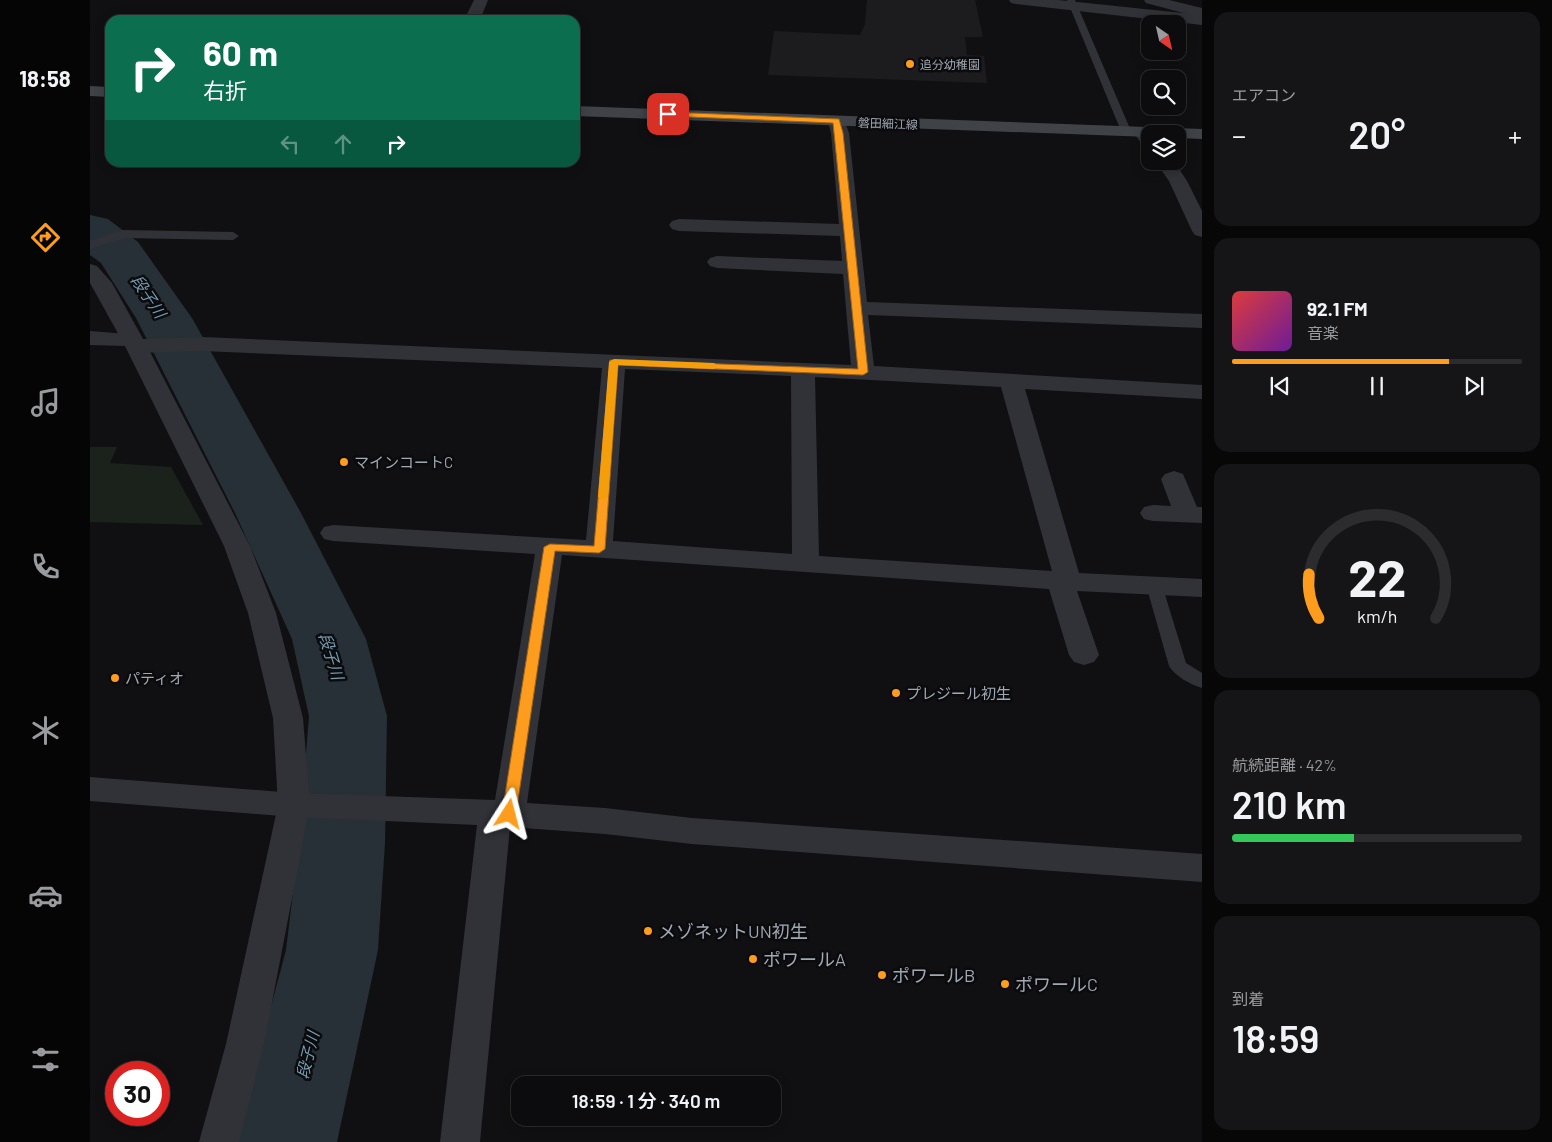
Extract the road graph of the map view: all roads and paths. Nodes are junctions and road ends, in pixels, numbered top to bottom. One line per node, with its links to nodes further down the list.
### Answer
1 (481, 0): 7 (street)
2 (1016, 0): 5 (street)
3 (1151, 0): 4 (street)
4 (1172, 2): 6 (street)
5 (1073, 3): 8 (street); 14 (lane)
6 (1202, 13)
7 (474, 15)
8 (1202, 20)
9 (90, 91): 10 (main road)
10 (105, 92)
11 (580, 111): 12 (main road, 磐田細江線)
12 (837, 121): 14 (main road, 磐田細江線); 17 (street)
13 (1202, 134): 14 (main road, 磐田細江線)
14 (1139, 135)
15 (1170, 170): 18 (street)
16 (678, 225): 17 (street)
17 (848, 230): 22 (street)
18 (1202, 231)
19 (233, 236): 20 (lane)
20 (90, 244)
21 (717, 262): 22 (street)
22 (852, 268): 24 (street)
23 (90, 270): 27 (street)
24 (856, 308): 25 (street); 30 (street)
25 (1202, 322)
26 (95, 343): 27 (street)
27 (141, 344): 28 (street); 46 (street)
28 (614, 362): 29 (street); 38 (street)
29 (803, 370): 30 (street); 39 (street)
30 (863, 372): 31 (street)
31 (1011, 381): 32 (street); 40 (street)
32 (1202, 392)
33 (1174, 479): 35 (street)
34 (1153, 513): 35 (street)
35 (1195, 514)
36 (332, 534): 37 (street)
37 (550, 547): 38 (street); 47 (street)
38 (599, 549): 39 (street)
39 (806, 564): 40 (street)
40 (1064, 581): 41 (street); 43 (street)
41 (1154, 585): 42 (street); 44 (lane)
42 (1202, 588)
43 (1084, 655)
44 (1202, 682)
45 (90, 789): 46 (street)
46 (294, 805): 47 (street); 49 (street)
47 (502, 814): 48 (street); 50 (street)
48 (1202, 868)
49 (219, 1142)
50 (460, 1142)

